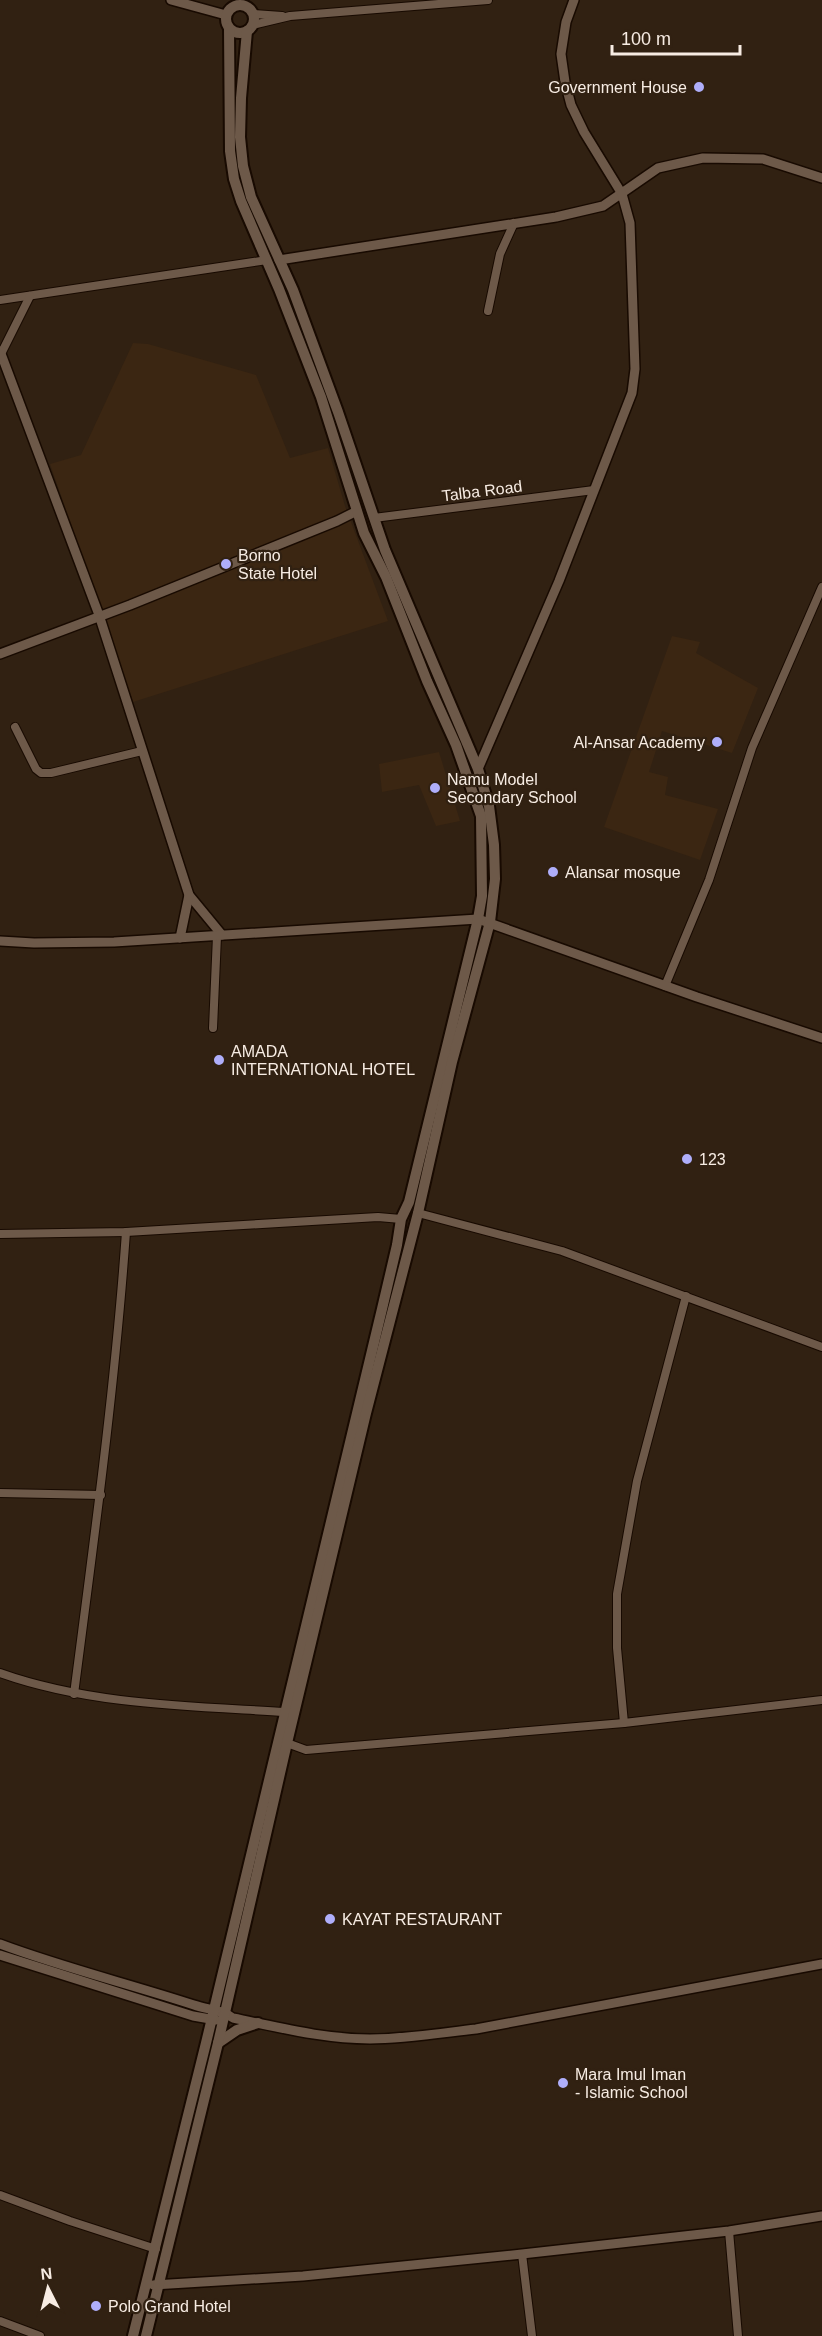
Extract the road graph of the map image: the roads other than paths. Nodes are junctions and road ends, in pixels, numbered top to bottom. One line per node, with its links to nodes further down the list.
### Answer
1 (171, 0): 5 (street)
2 (488, 0): 6 (street)
3 (574, 0): 10 (street)
4 (251, 8): 5 (main road); 6 (street); 8 (main road)
5 (228, 9): 7 (main road)
6 (290, 16): 8 (street)
7 (229, 28): 8 (main road); 12 (main road)
8 (250, 28): 13 (main road)
9 (822, 178): 10 (street)
10 (622, 194): 11 (street); 19 (street)
11 (514, 223): 13 (street); 16 (street)
12 (267, 260): 14 (street); 20 (main road)
13 (279, 260): 21 (main road)
14 (30, 296): 15 (street); 17 (street)
15 (0, 300)
16 (488, 310)
17 (0, 352): 18 (street)
18 (2, 364): 23 (street)
19 (594, 490): 21 (street, Talba Road); 27 (street)
20 (357, 511): 23 (street); 29 (main road)
21 (374, 518): 27 (main road)
22 (822, 587): 34 (street)
23 (99, 615): 24 (street); 26 (street)
24 (0, 654)
25 (15, 727): 26 (street)
26 (142, 751): 28 (street)
27 (478, 769): 30 (main road)
28 (189, 895): 31 (street); 32 (street)
29 (478, 919): 30 (street); 31 (street); 38 (main road)
30 (490, 922): 34 (street); 37 (main road)
31 (219, 936): 32 (street); 35 (street)
32 (180, 938): 33 (street)
33 (0, 941)
34 (665, 986): 36 (street)
35 (213, 1028)
36 (822, 1038)
37 (418, 1213): 41 (street); 50 (main road)
38 (401, 1220): 39 (street); 48 (main road)
39 (126, 1232): 40 (street); 44 (street)
40 (0, 1234)
41 (686, 1296): 42 (street); 49 (street)
42 (822, 1347)
43 (0, 1492): 44 (street)
44 (100, 1495): 46 (street)
45 (0, 1673): 46 (street)
46 (74, 1694): 48 (street)
47 (822, 1700): 49 (street)
48 (285, 1712): 54 (main road)
49 (624, 1723): 50 (street)
50 (287, 1743): 54 (main road)
51 (0, 1944): 54 (street)
52 (0, 1955): 54 (street)
53 (822, 1964): 55 (street)
54 (221, 2016): 55 (street); 56 (main road); 60 (main road)
55 (258, 2023): 56 (main road)
56 (218, 2043): 62 (main road)
57 (0, 2195): 60 (street)
58 (822, 2216): 59 (street)
59 (729, 2231): 61 (street); 68 (street)
60 (156, 2249): 62 (main road)
61 (522, 2254): 62 (street); 67 (street)
62 (153, 2285): 65 (main road); 66 (main road)
63 (0, 2321): 64 (street)
64 (40, 2336)
65 (134, 2336)
66 (146, 2336)
67 (532, 2336)
68 (738, 2336)

